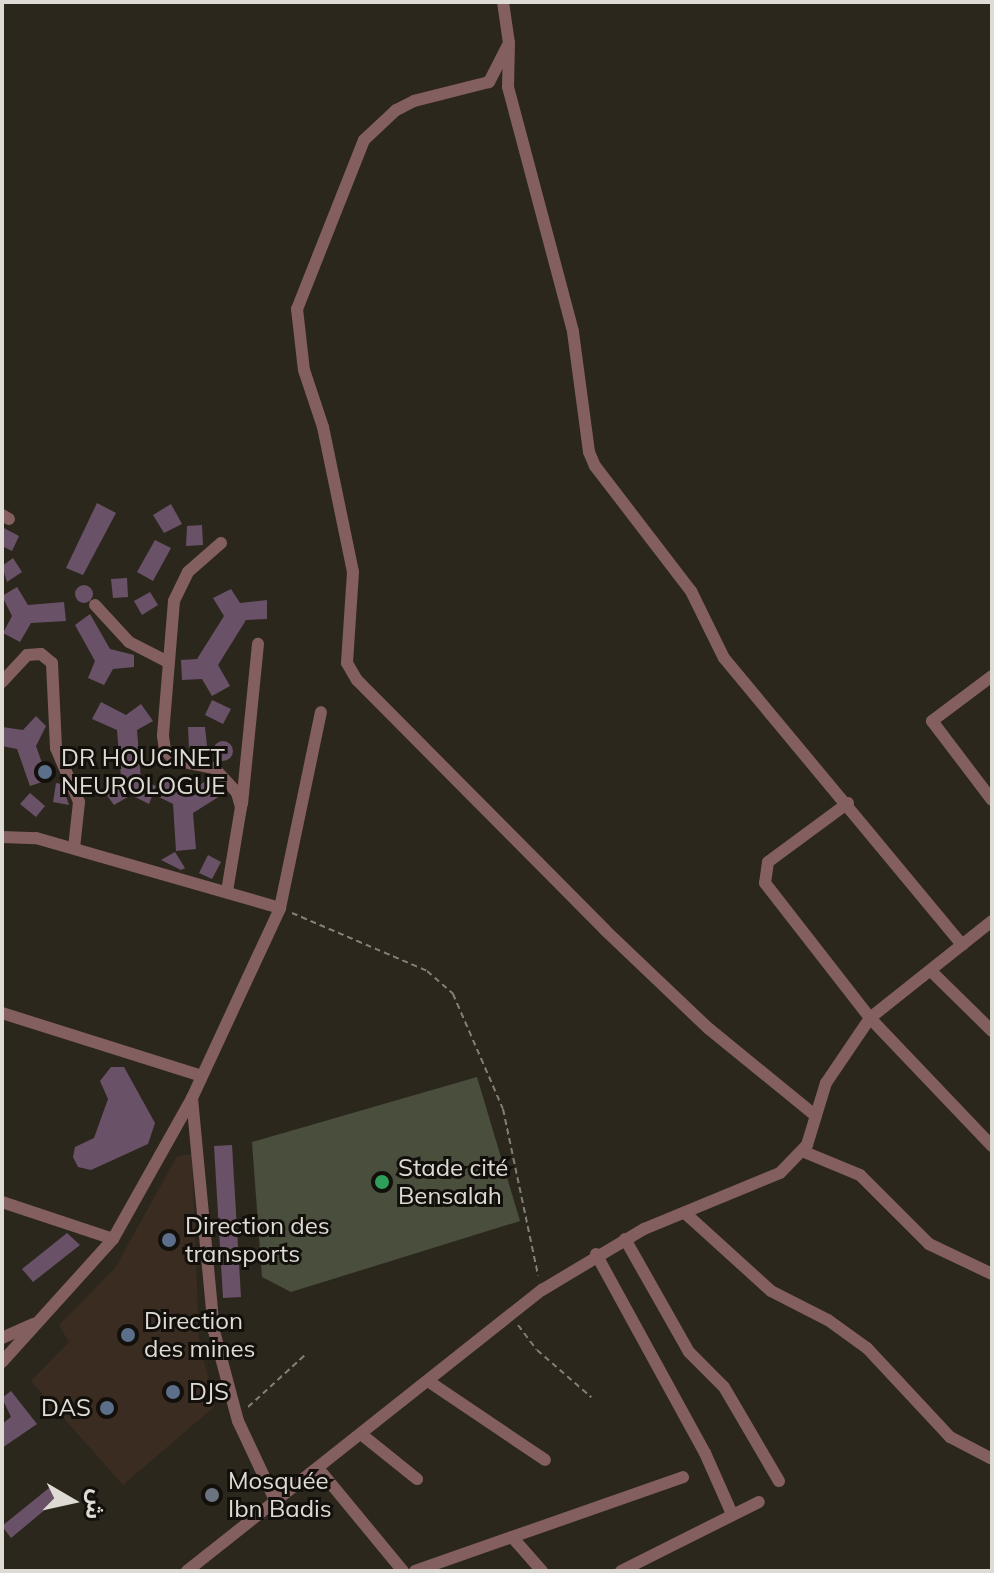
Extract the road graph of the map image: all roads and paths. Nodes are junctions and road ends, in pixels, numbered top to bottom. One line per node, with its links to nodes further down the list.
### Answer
1 (503, 2): 2 (street)
2 (509, 43): 11 (street); 25 (street)
3 (221, 543): 6 (street)
4 (95, 605): 6 (street)
5 (258, 644): 12 (street)
6 (166, 661): 12 (street)
7 (992, 676): 10 (street)
8 (2, 682): 14 (street)
9 (321, 712): 16 (street)
10 (992, 800)
11 (848, 803): 18 (street); 21 (street)
12 (241, 807): 15 (street)
13 (2, 837): 14 (street)
14 (74, 848): 15 (street)
15 (227, 892): 16 (street)
16 (280, 908): 23 (street); 34 (path)
17 (992, 921): 18 (street)
18 (962, 945): 19 (street)
19 (932, 972): 21 (street); 22 (street)
20 (2, 1013): 23 (street)
21 (870, 1018): 25 (street); 26 (street)
22 (992, 1031)
23 (199, 1075): 24 (street)
24 (192, 1098): 30 (street); 42 (street)
25 (816, 1116): 27 (street)
26 (992, 1146)
27 (802, 1151): 29 (street); 33 (street)
28 (2, 1202): 30 (street)
29 (685, 1213): 31 (street); 44 (street)
30 (113, 1239): 36 (street)
31 (625, 1239): 32 (street); 49 (street)
32 (596, 1254): 34 (street); 52 (street)
33 (992, 1274)
34 (542, 1290): 35 (street)
35 (510, 1314): 40 (street); 41 (path)
36 (34, 1324): 37 (street); 39 (street)
37 (2, 1338)
38 (306, 1354): 42 (path)
39 (2, 1362)
40 (428, 1381): 43 (street); 45 (street)
41 (591, 1397)
42 (238, 1421): 50 (street)
43 (361, 1434): 46 (street); 48 (street)
44 (992, 1459)
45 (545, 1460)
46 (318, 1468): 50 (street); 56 (street)
47 (683, 1477): 53 (street)
48 (417, 1479)
49 (779, 1481)
50 (276, 1502): 54 (street)
51 (759, 1502): 52 (street)
52 (732, 1514): 59 (street)
53 (512, 1537): 57 (street); 58 (street)
54 (203, 1566): 55 (street)
55 (187, 1571)
56 (403, 1571)
57 (415, 1571)
58 (542, 1571)
59 (621, 1571)

